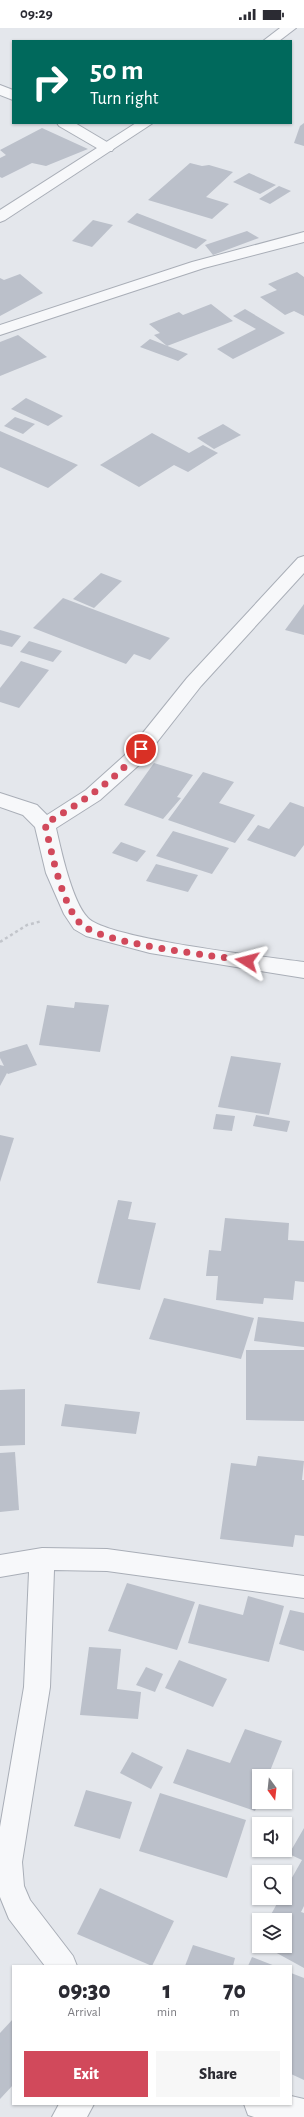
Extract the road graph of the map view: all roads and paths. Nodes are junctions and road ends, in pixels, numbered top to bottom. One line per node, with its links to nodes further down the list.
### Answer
1 (289, 28): 2 (street)
2 (271, 40)
3 (0, 89): 4 (street)
4 (12, 95)
5 (66, 124): 7 (street)
6 (144, 124): 7 (street)
7 (107, 148): 8 (street)
8 (0, 217)
9 (304, 237): 10 (street)
10 (0, 330)
11 (304, 562): 13 (street)
12 (0, 800): 13 (street)
13 (45, 824): 14 (street)
14 (74, 914): 15 (path); 16 (street)
15 (0, 942)
16 (304, 970)
17 (42, 1559): 18 (street); 19 (street); 20 (street)
18 (0, 1566)
19 (304, 1587)
20 (62, 1965)
21 (78, 2105): 24 (street)
22 (264, 2105): 23 (street)
23 (304, 2114)
24 (67, 2117)

